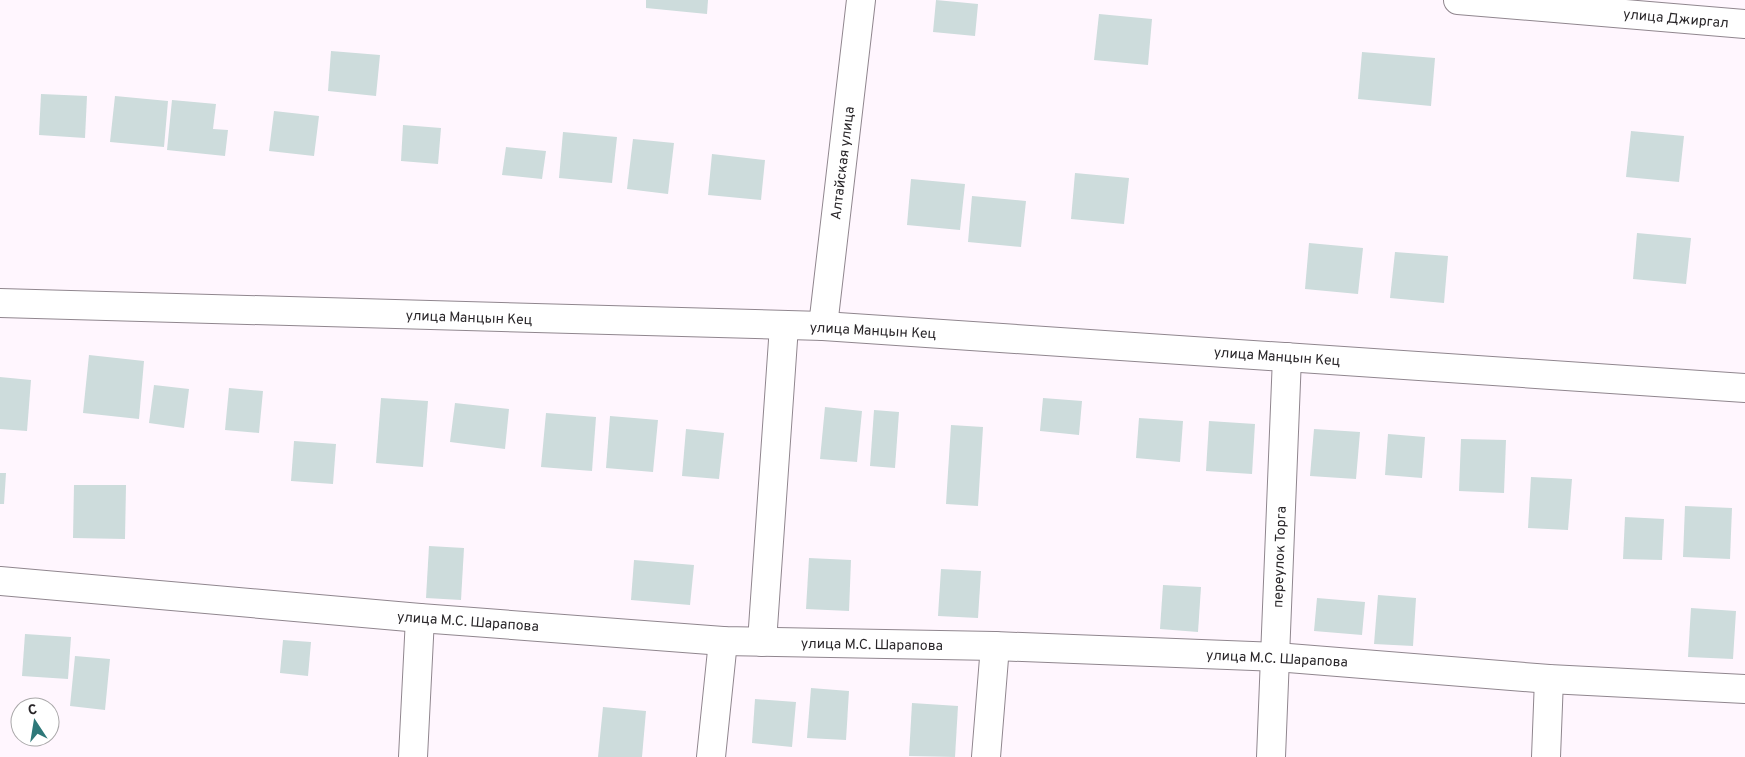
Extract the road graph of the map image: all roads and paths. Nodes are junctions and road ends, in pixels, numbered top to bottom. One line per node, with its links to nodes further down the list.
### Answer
1 (861, 0): 7 (street, Алтайская улица)
2 (1458, 0): 3 (street, улица Джиргал)
3 (1582, 5): 4 (street, улица Джиргал)
4 (1745, 24)
5 (0, 303): 6 (street, улица Манцын Кец)
6 (784, 326): 7 (street, улица Манцын Кец); 13 (street)
7 (823, 326): 8 (street, улица Манцын Кец)
8 (1287, 357): 9 (street, улица Манцын Кец); 15 (street, переулок Торга)
9 (1745, 388)
10 (0, 581): 11 (street, улица М.С. Шарапова)
11 (420, 618): 12 (street, улица М.С. Шарапова); 18 (street)
12 (722, 641): 13 (street, улица М.С. Шарапова); 19 (street)
13 (762, 642): 14 (street, улица М.С. Шарапова)
14 (995, 646): 15 (street, улица М.С. Шарапова); 20 (street)
15 (1276, 657): 16 (street, улица М.С. Шарапова); 21 (street, переулок Торга)
16 (1549, 679): 17 (street, улица М.С. Шарапова); 22 (street)
17 (1745, 689)
18 (414, 757)
19 (711, 757)
20 (986, 757)
21 (1271, 757)
22 (1546, 757)

